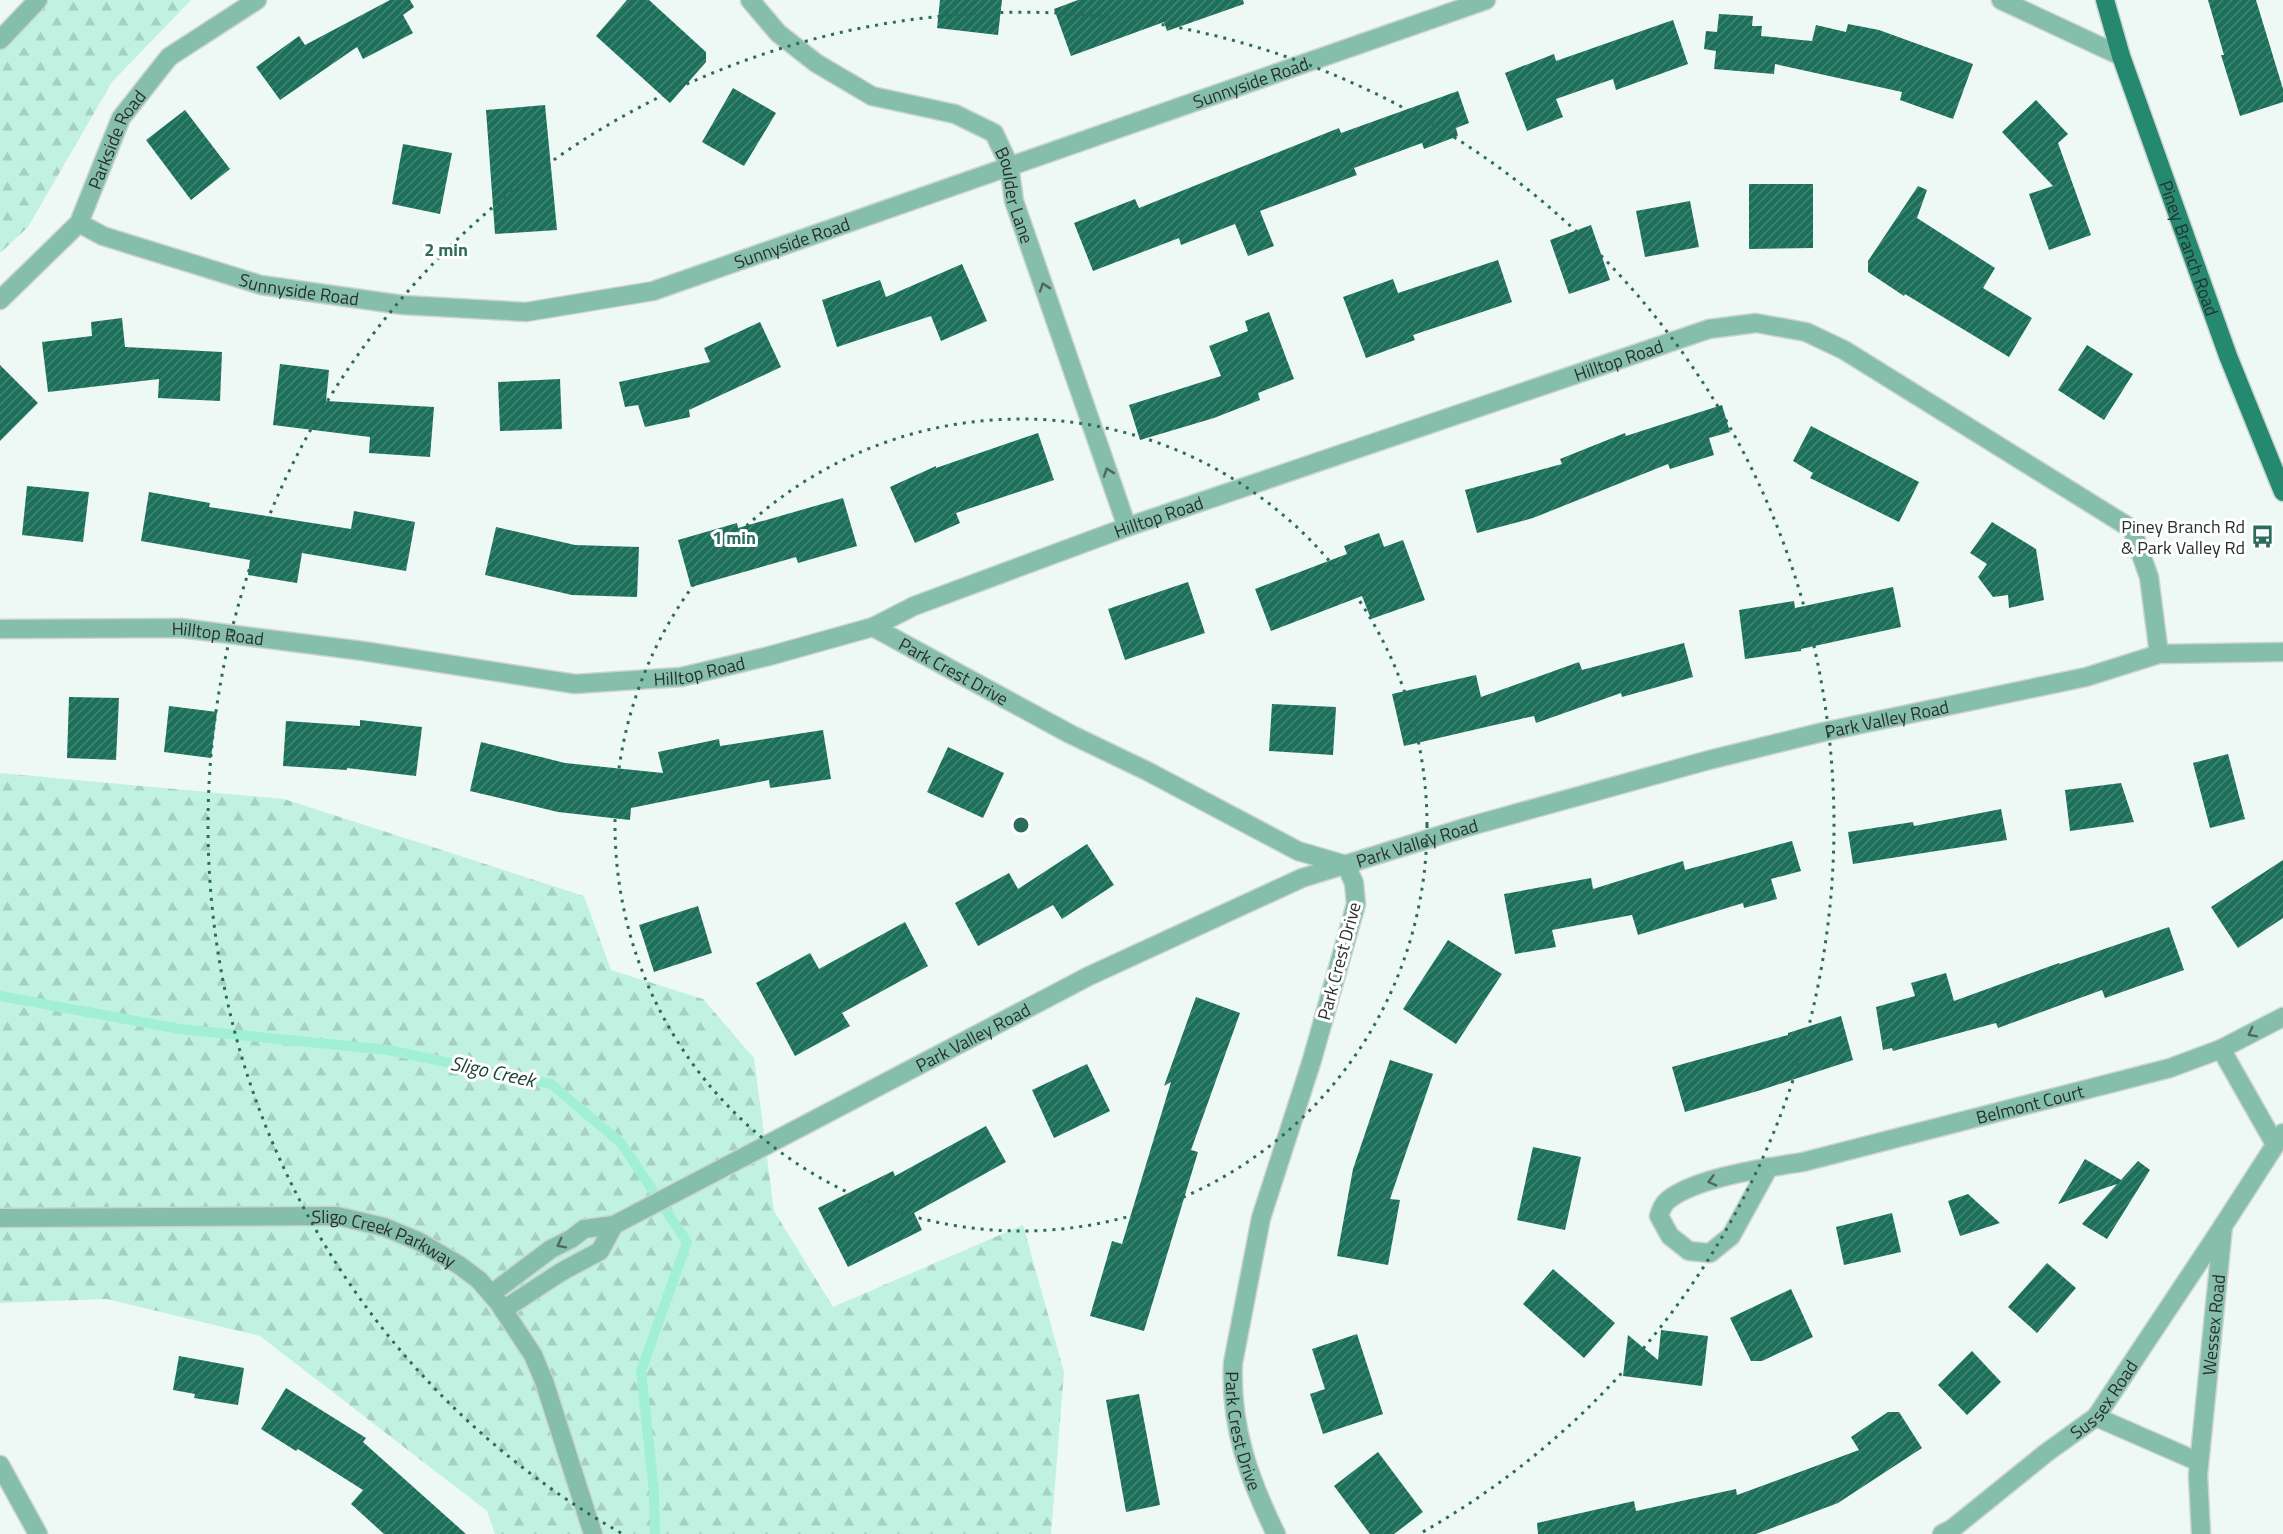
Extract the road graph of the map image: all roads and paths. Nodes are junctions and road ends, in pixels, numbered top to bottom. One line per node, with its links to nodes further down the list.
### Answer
1 (38, 0): 7 (street)
2 (257, 0): 10 (street, Parkside Road)
3 (750, 0): 9 (street, Boulder Lane)
4 (1486, 0): 9 (street, Sunnyside Road)
5 (2001, 0): 8 (street)
6 (2105, 0): 8 (main road, Piney Branch Road)
7 (0, 40)
8 (2121, 56): 12 (main road, Piney Branch Road)
9 (1009, 165): 10 (street, Sunnyside Road); 13 (street, Boulder Lane, one-way to 9)
10 (79, 223): 11 (street, Parkside Road)
11 (0, 300)
12 (2283, 492)
13 (1127, 527): 14 (street, Hilltop Road); 17 (street, Hilltop Road)
14 (873, 627): 15 (street, Hilltop Road); 18 (street, Park Crest Drive)
15 (0, 629)
16 (2283, 652): 17 (street, Park Valley Road)
17 (2159, 654): 18 (street, Park Valley Road)
18 (1346, 865): 24 (street, Park Valley Road); 33 (street, Park Crest Drive)
19 (2283, 1017): 20 (street, Belmont Court, one-way to 20)
20 (2221, 1048): 21 (street); 22 (street, Belmont Court)
21 (2279, 1139): 25 (street, Wessex Road)
22 (1769, 1167): 22 (street, Belmont Court, one-way to 22)
23 (0, 1218): 26 (street, Sligo Creek Parkway)
24 (614, 1225): 26 (street, Park Valley Road, one-way to 26); 27 (street)
25 (2223, 1226): 28 (street, Sussex Road); 29 (street, Wessex Road)
26 (491, 1294): 27 (street, Sligo Creek Parkway)
27 (503, 1310): 32 (street, Sligo Creek Parkway)
28 (2096, 1417): 29 (street); 34 (street, Sussex Road)
29 (2199, 1462): 35 (street, Wessex Road)
30 (0, 1465): 31 (street)
31 (38, 1534)
32 (593, 1534)
33 (1276, 1534)
34 (1942, 1534)
35 (2201, 1534)

